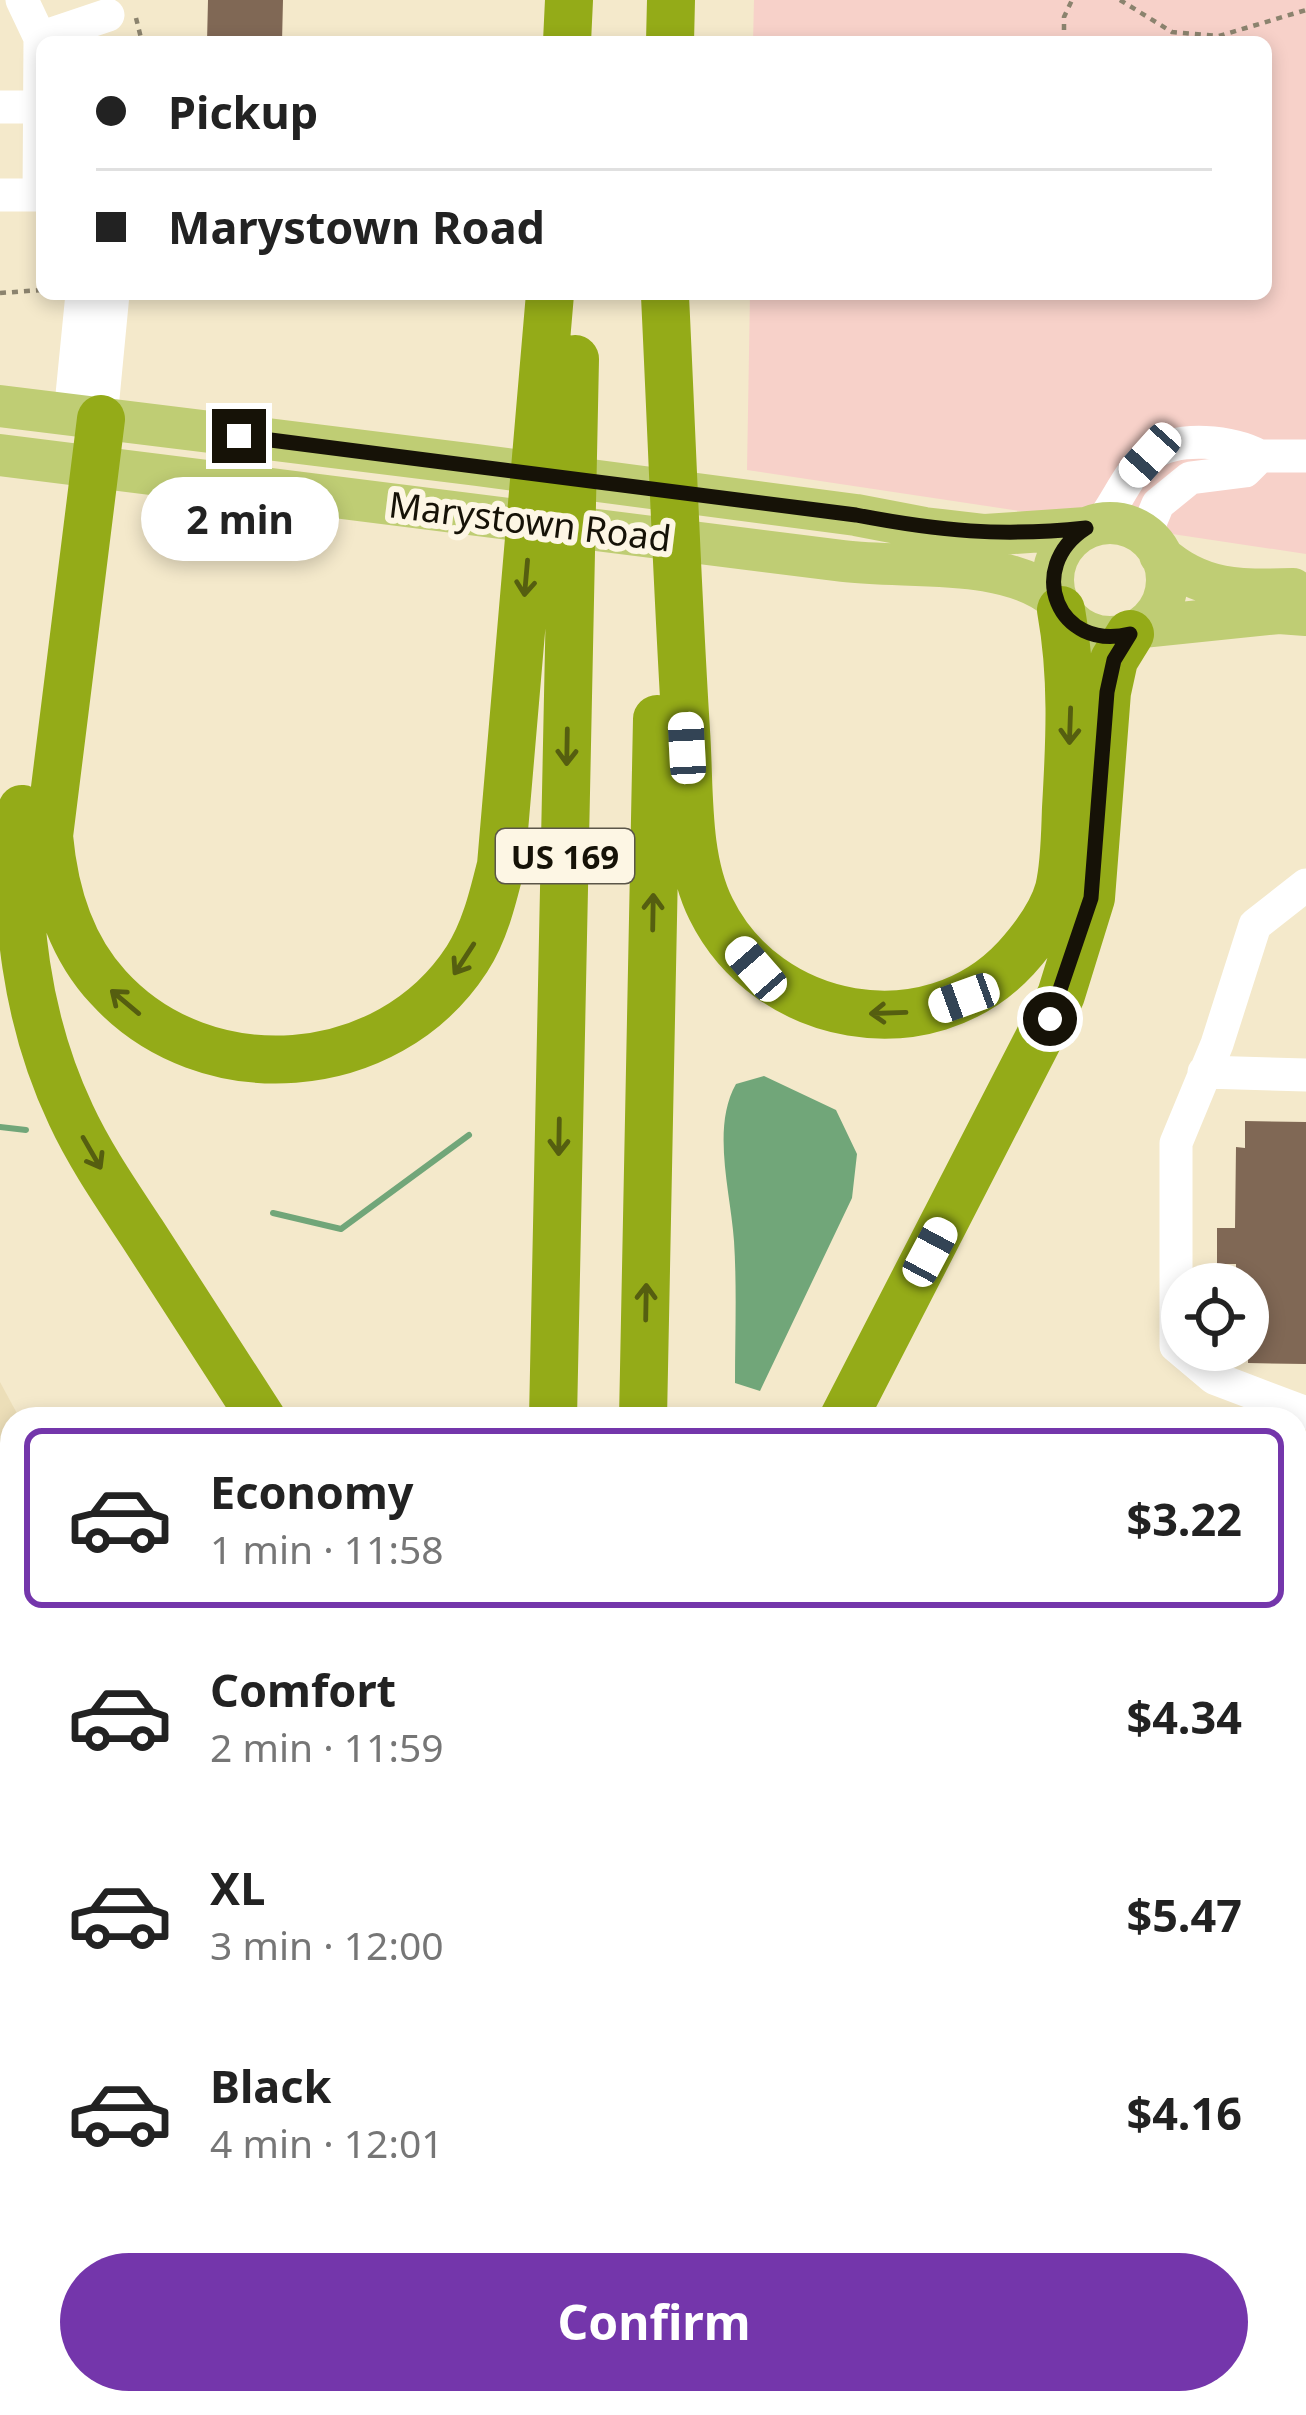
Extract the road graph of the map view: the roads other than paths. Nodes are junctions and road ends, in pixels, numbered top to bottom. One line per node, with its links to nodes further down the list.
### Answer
1 (22, 0): 6 (street)
2 (569, 0): 8 (highway)
3 (582, 0): 9 (highway)
4 (671, 0): 10 (highway)
5 (115, 14): 7 (street)
6 (39, 36)
7 (46, 36)
8 (567, 36)
9 (581, 36)
10 (670, 36)
11 (0, 106): 12 (street)
12 (36, 107)
13 (0, 195): 14 (street)
14 (36, 195)
15 (82, 300): 22 (street)
16 (112, 300): 22 (street)
17 (549, 300): 26 (highway, one-way to 26)
18 (576, 300): 37 (highway, US 169, one-way to 37)
19 (665, 300): 30 (highway, one-way to 19)
20 (665, 300): 38 (highway, US 169, one-way to 20)
21 (0, 406): 22 (main road, Marystown Road)
22 (86, 417): 26 (highway); 27 (main road, Marystown Road)
23 (0, 455): 26 (main road, Marystown Road)
24 (1306, 456): 25 (street)
25 (1260, 457): 27 (street); 28 (street)
26 (80, 465): 30 (main road, Marystown Road); 36 (highway, one-way to 36)
27 (1093, 526): 28 (main road); 30 (main road)
28 (1156, 548): 29 (main road); 32 (main road)
29 (1306, 589)
30 (1058, 604): 32 (main road)
31 (1306, 615): 32 (main road)
32 (1136, 630): 39 (highway)
33 (1306, 885): 34 (street)
34 (1204, 1072): 35 (street); 40 (street)
35 (1306, 1075)
36 (254, 1407)
37 (554, 1407)
38 (644, 1407)
39 (849, 1407)
40 (1288, 1407)

